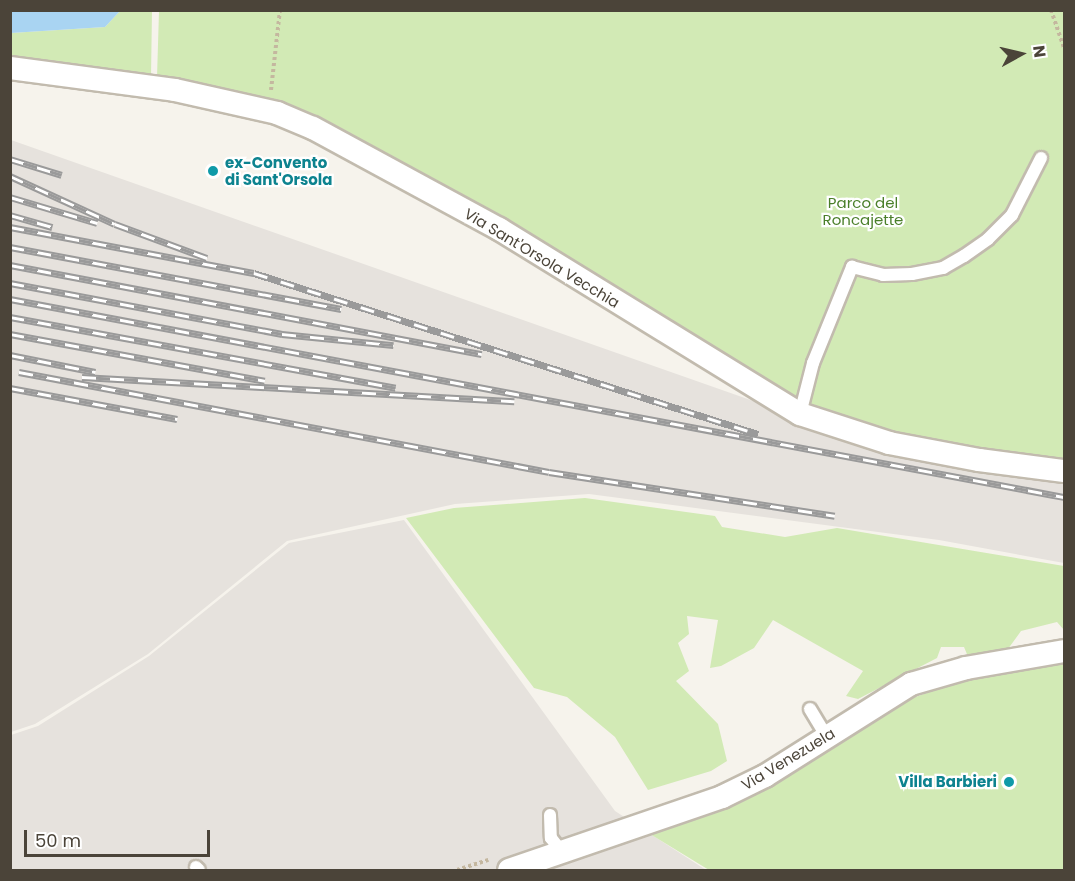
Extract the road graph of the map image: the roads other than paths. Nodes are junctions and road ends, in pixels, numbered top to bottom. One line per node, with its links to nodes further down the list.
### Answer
1 (10, 68): 3 (street, Via Sant'Orsola Vecchia)
2 (1041, 158): 3 (lane)
3 (800, 414): 4 (street, Via Sant'Orsola Vecchia)
4 (1065, 471)
5 (1065, 651): 7 (street, Via Venezuela)
6 (810, 709): 7 (lane)
7 (826, 736): 9 (street, Via Venezuela)
8 (550, 815): 9 (lane)
9 (562, 852): 10 (street, Via Venezuela)
10 (509, 870)

